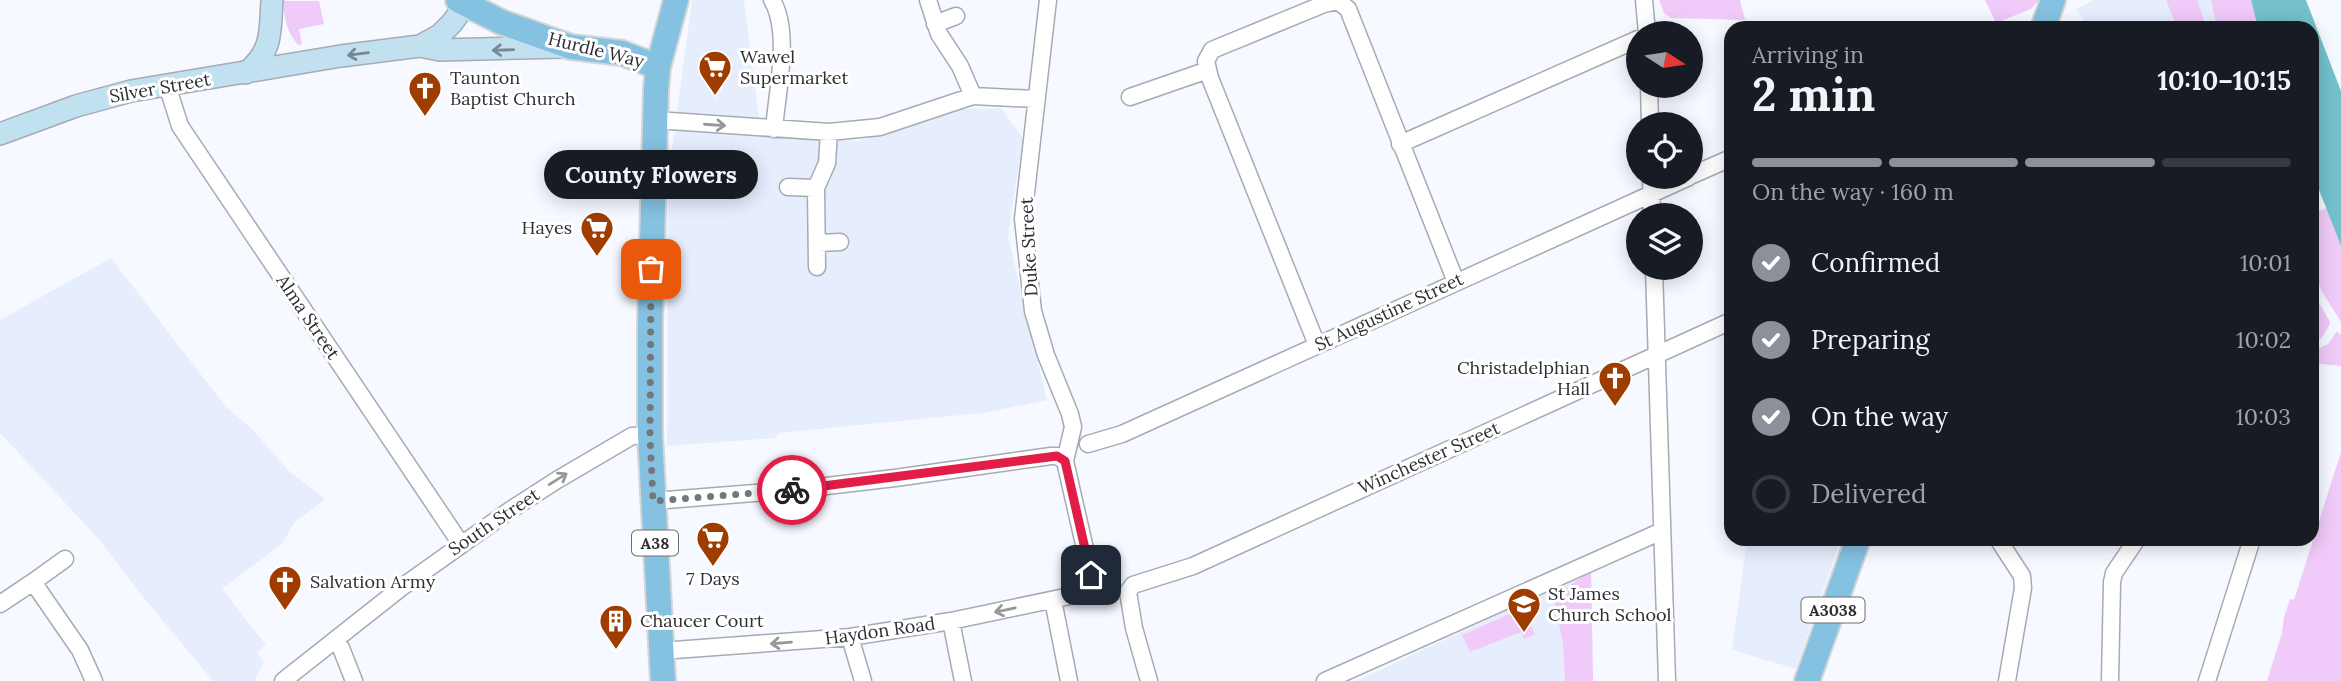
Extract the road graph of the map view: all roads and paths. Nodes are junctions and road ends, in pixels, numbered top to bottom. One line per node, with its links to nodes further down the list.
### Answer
1 (272, 0): 14 (main road)
2 (676, 0): 20 (main road)
3 (772, 0): 27 (street)
4 (928, 0): 13 (street)
5 (1048, 0): 25 (street, Duke Street)
6 (1339, 0): 19 (street); 30 (street)
7 (1644, 0): 11 (street)
8 (2053, 0): 12 (main road)
9 (461, 2): 16 (main road, Silver Street); 17 (main road, Hurdle Way)
10 (956, 16): 13 (street)
11 (1646, 21)
12 (2046, 21)
13 (935, 24): 23 (street)
14 (270, 41): 18 (main road); 21 (main road)
15 (1626, 44): 30 (street)
16 (420, 46): 17 (main road, one-way to 16); 18 (main road, Silver Street, one-way to 18)
17 (571, 47): 20 (main road, Hurdle Way)
18 (297, 63): 21 (main road, Silver Street)
19 (1207, 66): 24 (street); 45 (street)
20 (658, 67): 26 (main road, A38)
21 (246, 73): 22 (main road, Silver Street)
22 (167, 85): 29 (main road, Silver Street); 52 (street, Alma Street)
23 (973, 96): 25 (street); 28 (street)
24 (1130, 97)
25 (1035, 99): 49 (street, Duke Street)
26 (656, 120): 27 (street, one-way to 27); 47 (main road, A38)
27 (774, 129): 28 (street)
28 (829, 132): 34 (street)
29 (0, 134)
30 (1400, 145): 43 (street)
31 (1724, 161): 32 (street, St Augustine Street)
32 (1703, 170)
33 (788, 187): 34 (street)
34 (816, 188): 40 (street)
35 (1652, 189): 37 (street)
36 (1663, 189): 37 (street, St Augustine Street)
37 (1652, 194): 38 (street); 43 (street, St Augustine Street)
38 (1652, 203)
39 (840, 242): 40 (street)
40 (818, 243): 41 (street)
41 (817, 267)
42 (1654, 280): 46 (street)
43 (1456, 282): 45 (street, St Augustine Street)
44 (1724, 324): 46 (street, Winchester Street)
45 (1317, 345): 48 (street, St Augustine Street)
46 (1657, 355): 51 (street); 72 (street, Winchester Street)
47 (650, 435): 50 (main road, A38); 52 (street, South Street, one-way to 47)
48 (1088, 444)
49 (1068, 453): 50 (street); 59 (street, Haydon Road)
50 (653, 501): 64 (main road, A38)
51 (1662, 531): 73 (street); 74 (street)
52 (461, 544): 63 (street, South Street)
53 (1855, 546): 75 (main road, A3038)
54 (2003, 546): 76 (street)
55 (2132, 546): 77 (street)
56 (2250, 546): 78 (street)
57 (65, 559): 58 (street)
58 (33, 582): 60 (street); 65 (street)
59 (1053, 600): 61 (street, Haydon Road, one-way to 61); 71 (street)
60 (0, 604)
61 (951, 621): 62 (street, Haydon Road); 70 (street)
62 (850, 637): 64 (street, Haydon Road, one-way to 64); 69 (street)
63 (335, 640): 66 (street, South Street); 67 (street)
64 (661, 651): 68 (main road, A38)
65 (94, 681)
66 (283, 681)
67 (354, 681)
68 (663, 681)
69 (863, 681)
70 (962, 681)
71 (1069, 681)
72 (1149, 681)
73 (1325, 681)
74 (1667, 681)
75 (1807, 681)
76 (2007, 681)
77 (2109, 681)
78 (2207, 681)

